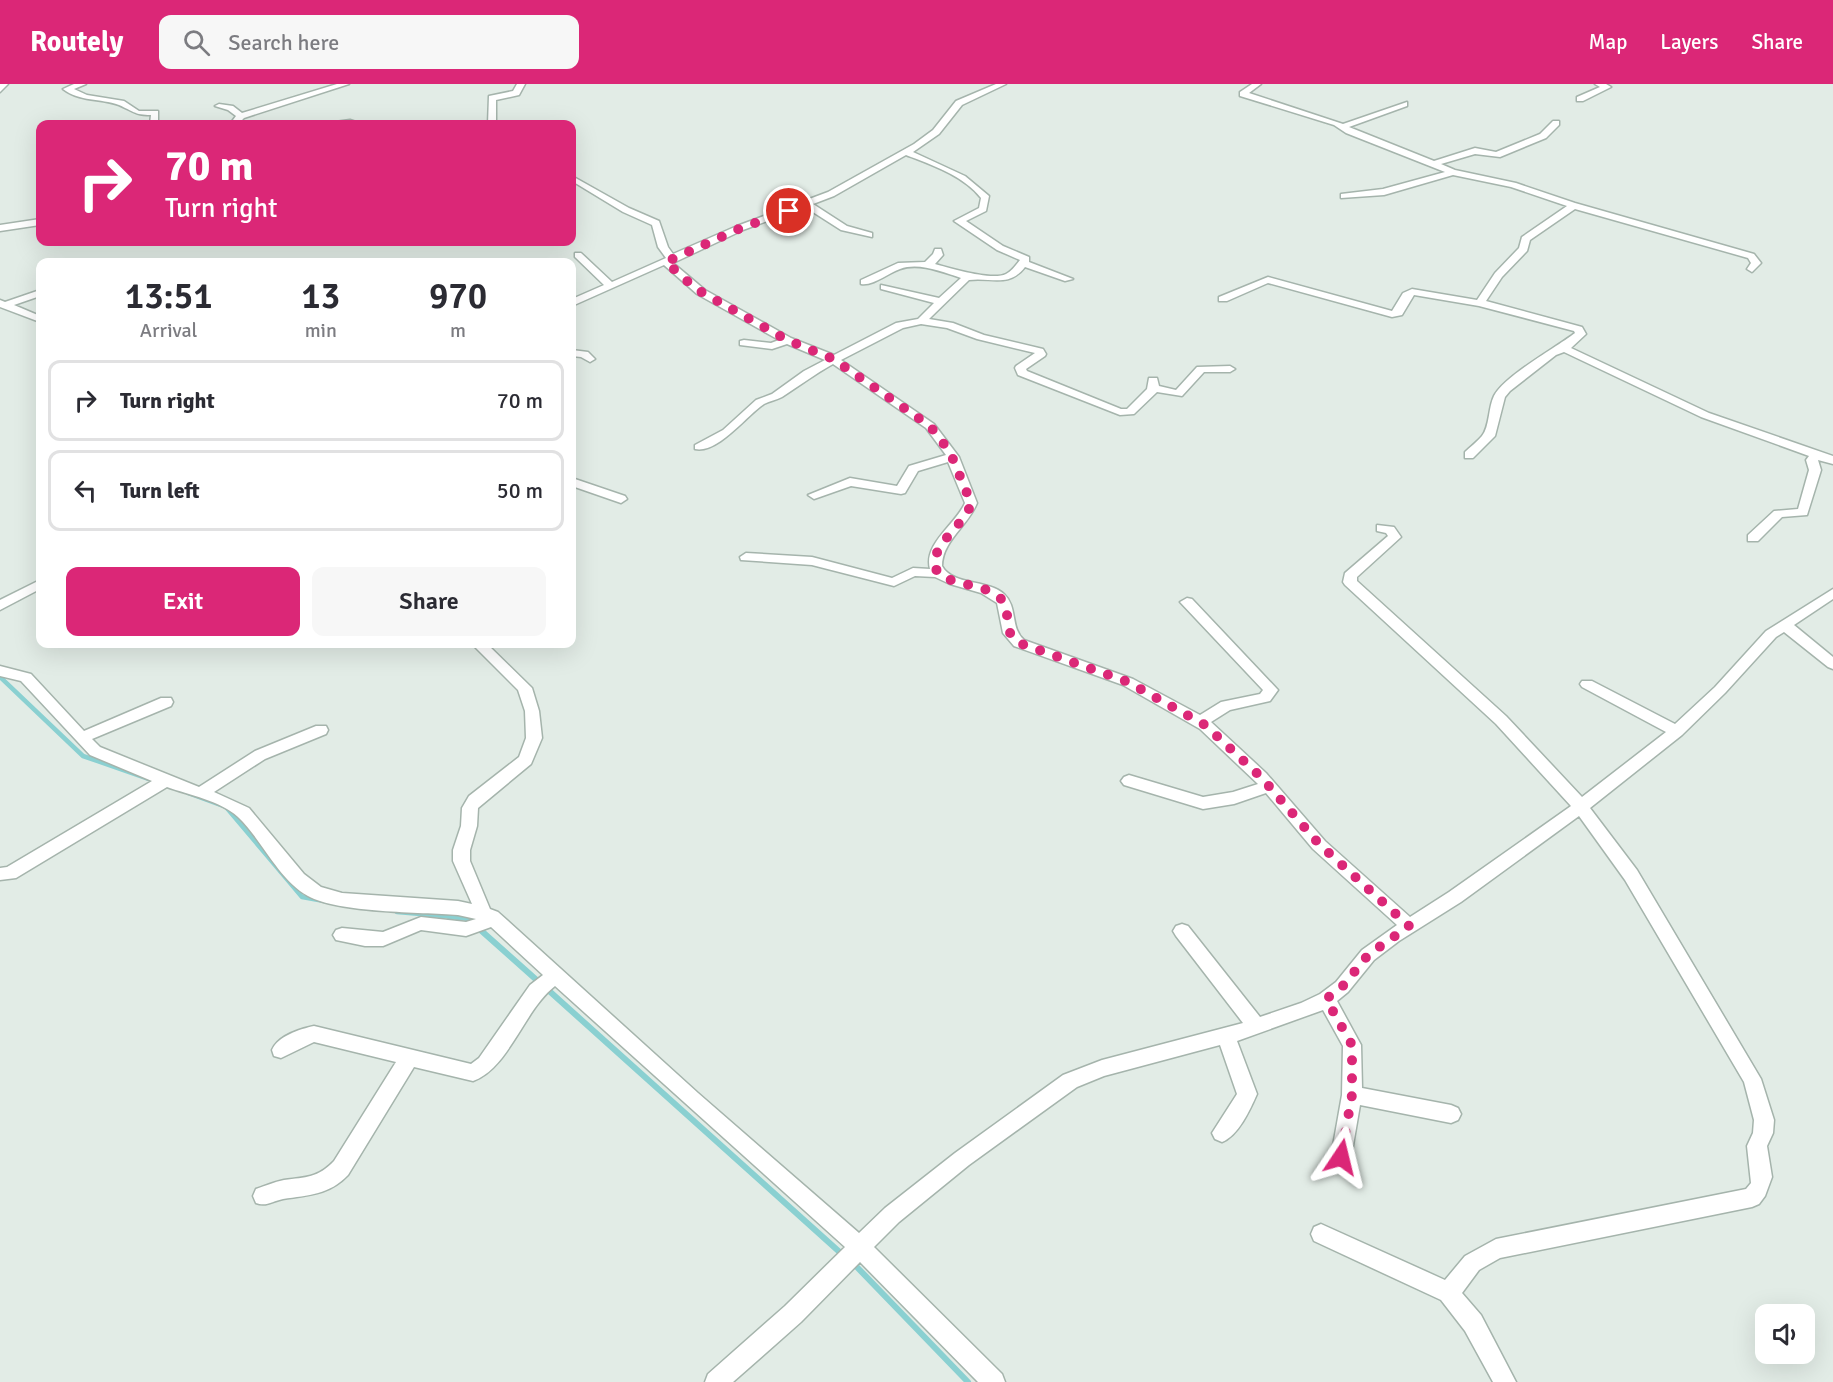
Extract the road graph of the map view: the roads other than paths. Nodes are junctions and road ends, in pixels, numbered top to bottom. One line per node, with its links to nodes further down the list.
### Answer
1 (4, 84): 8 (street)
2 (82, 84): 13 (street)
3 (345, 84): 12 (street)
4 (521, 84): 15 (street)
5 (1002, 84): 18 (street)
6 (1257, 84): 17 (street)
7 (1599, 84): 9 (street)
8 (0, 90)
9 (1580, 99)
10 (1404, 104): 17 (street)
11 (219, 106): 12 (street)
12 (241, 116): 14 (street)
13 (154, 120)
14 (238, 120)
15 (492, 120)
16 (1556, 123): 19 (street)
17 (1342, 127): 19 (street)
18 (908, 153): 23 (street); 35 (street)
19 (1434, 164): 20 (street)
20 (1454, 172): 22 (street); 24 (street)
21 (576, 180): 34 (street)
22 (1344, 196)
23 (807, 204): 27 (street); 31 (street)
24 (1572, 205): 37 (street); 47 (street)
25 (29, 212): 26 (street)
26 (36, 213)
27 (774, 216): 30 (street); 34 (street)
28 (36, 223): 29 (street)
29 (0, 228)
30 (773, 229)
31 (869, 235)
32 (938, 251): 36 (street)
33 (578, 255): 41 (street)
34 (669, 261): 41 (street); 51 (street)
35 (1024, 263): 38 (street); 39 (street)
36 (928, 265): 38 (street); 40 (street)
37 (1752, 269)
38 (969, 277): 46 (street)
39 (1068, 279)
40 (864, 282)
41 (611, 286): 45 (street)
42 (885, 287): 46 (street)
43 (36, 294): 48 (street)
44 (1223, 299): 47 (street)
45 (576, 301)
46 (939, 301): 50 (street)
47 (1479, 303): 53 (street)
48 (2, 304): 49 (street)
49 (36, 317)
50 (921, 321): 56 (street); 57 (street)
51 (787, 340): 52 (street); 56 (street)
52 (744, 343)
53 (1566, 348): 59 (street); 60 (street)
54 (576, 353): 55 (street)
55 (590, 358)
56 (833, 359): 58 (street); 61 (street)
57 (1230, 369)
58 (699, 447)
59 (1817, 454): 62 (street); 67 (street)
60 (1469, 455)
61 (953, 457): 64 (street); 69 (street)
62 (1833, 460)
63 (576, 483): 65 (street)
64 (814, 495)
65 (621, 499)
66 (1381, 528): 88 (street)
67 (1753, 538)
68 (746, 557): 69 (street)
69 (938, 573): 80 (street)
70 (36, 586): 73 (street)
71 (1833, 593): 74 (street)
72 (1187, 602): 80 (street)
73 (0, 606)
74 (1785, 625): 76 (street); 82 (street)
75 (483, 648): 90 (street)
76 (1833, 664)
77 (0, 671): 83 (street)
78 (1587, 684): 82 (street)
79 (166, 702): 83 (street)
80 (1200, 722): 86 (street)
81 (321, 730): 87 (street)
82 (1677, 731): 88 (street)
83 (81, 738): 85 (street)
84 (1129, 781): 86 (street)
85 (158, 785): 87 (street); 89 (street)
86 (1269, 786): 91 (street)
87 (201, 793): 90 (street)
88 (1581, 807): 91 (street); 107 (street)
89 (0, 874)
90 (483, 920): 93 (street); 94 (street)
91 (1409, 926): 95 (street)
92 (1182, 931): 96 (street)
93 (342, 935)
94 (554, 976): 99 (street); 106 (street)
95 (1326, 999): 96 (street); 100 (street)
96 (1257, 1027): 97 (street)
97 (1226, 1036): 102 (street); 106 (street)
98 (281, 1050): 99 (street)
99 (408, 1059): 104 (street)
100 (1352, 1095): 101 (street); 103 (street)
101 (1451, 1114)
102 (1222, 1133)
103 (1341, 1157)
104 (263, 1196)
105 (1321, 1234): 107 (street)
106 (850, 1258): 108 (street); 109 (street)
107 (1449, 1293): 110 (street)
108 (716, 1382)
109 (994, 1382)
110 (1505, 1382)

